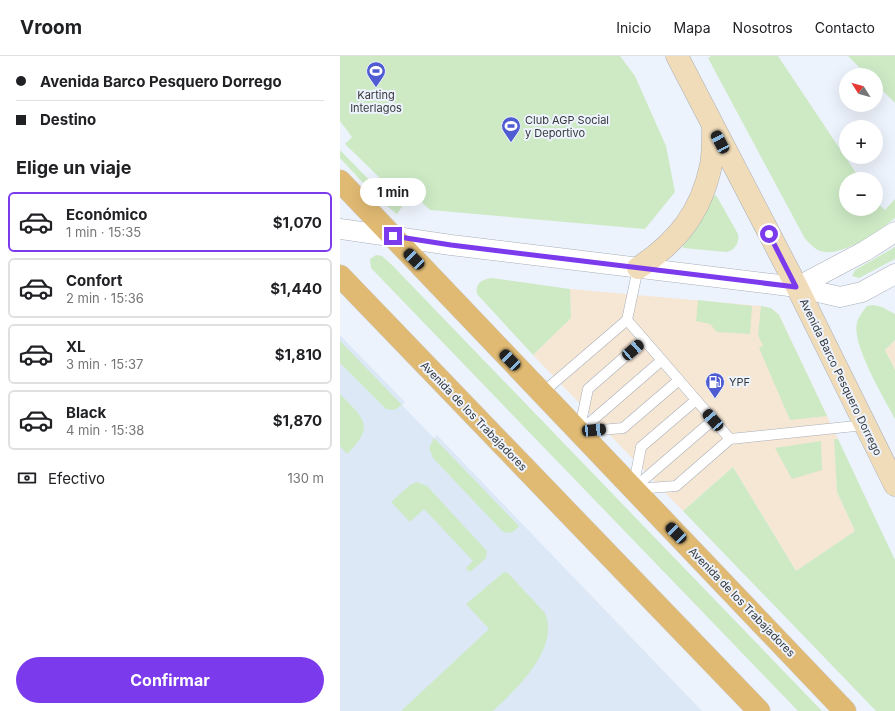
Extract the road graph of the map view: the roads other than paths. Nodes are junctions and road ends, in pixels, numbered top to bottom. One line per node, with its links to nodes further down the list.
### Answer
1 (677, 56): 2 (main road, Avenida Barco Pesquero Dorrego)
2 (713, 128): 7 (main road); 10 (main road, Avenida Barco Pesquero Dorrego)
3 (340, 181): 6 (main road, Avenida de los Trabajadores)
4 (340, 229): 6 (street)
5 (895, 232): 10 (street)
6 (393, 236): 7 (street); 15 (main road, Avenida de los Trabajadores)
7 (638, 268): 10 (street); 11 (lane)
8 (895, 274): 10 (street)
9 (340, 276): 23 (main road, Avenida de los Trabajadores)
10 (796, 287): 18 (main road, Avenida Barco Pesquero Dorrego)
11 (627, 320): 12 (lane); 15 (lane)
12 (644, 340): 13 (lane); 19 (lane)
13 (662, 360): 14 (lane); 19 (lane)
14 (679, 380): 16 (lane); 19 (lane)
15 (542, 394): 19 (main road, Avenida de los Trabajadores)
16 (696, 400): 17 (lane); 22 (lane)
17 (713, 420): 20 (lane); 22 (lane)
18 (865, 425): 20 (lane); 21 (main road, Avenida Barco Pesquero Dorrego)
19 (579, 432): 22 (main road, Avenida de los Trabajadores)
20 (730, 439): 22 (lane)
21 (895, 485)
22 (633, 489): 24 (main road, Avenida de los Trabajadores)
23 (759, 711)
24 (845, 711)

